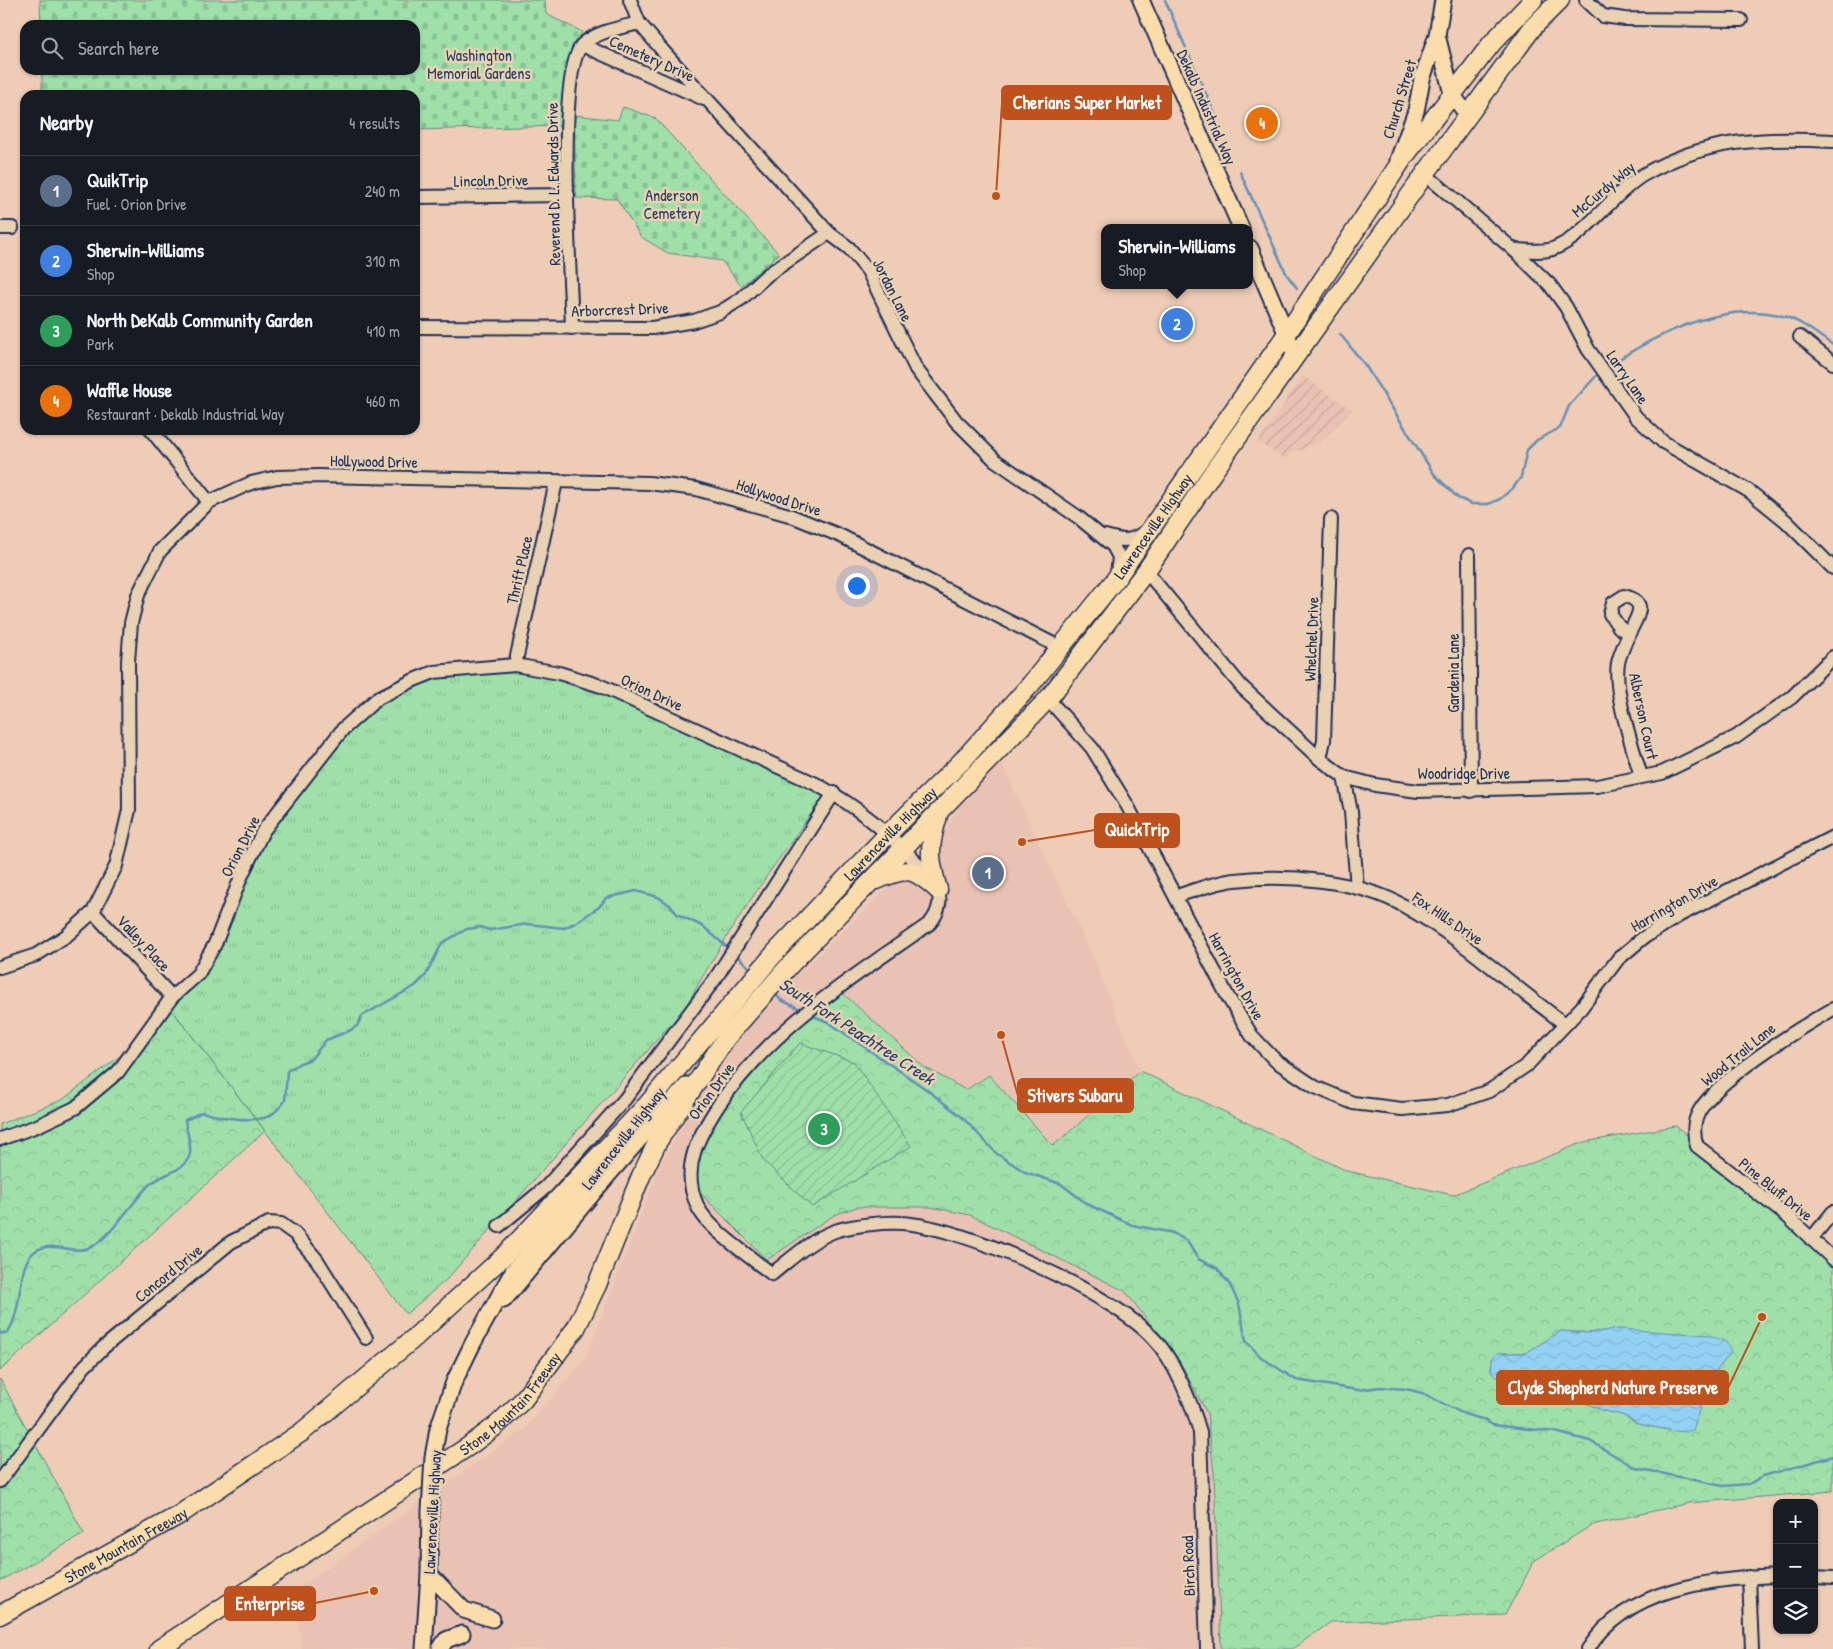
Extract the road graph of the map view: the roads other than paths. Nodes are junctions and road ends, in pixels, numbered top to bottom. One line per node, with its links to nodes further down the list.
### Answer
1 (630, 0): 8 (street, Jordan Lane)
2 (1141, 0): 19 (main road, Dekalb Industrial Way)
3 (1443, 0): 9 (main road, Church Street)
4 (1533, 0): 11 (highway, Lawrenceville Highway)
5 (1560, 0): 13 (highway, Lawrenceville Highway)
6 (1586, 0): 7 (street)
7 (1741, 20)
8 (639, 23): 10 (street); 12 (street, Jordan Lane)
9 (1437, 35): 11 (main road, Church Street); 15 (main road, Church Street)
10 (582, 45): 12 (street, Cemetery Drive); 17 (street, Reverend D. L. Edwards Drive)
11 (1452, 94): 13 (main road, Church Street); 15 (highway, Lawrenceville Highway)
12 (709, 101): 20 (street, Jordan Lane)
13 (1468, 116): 16 (highway, Lawrenceville Highway)
14 (1833, 141): 21 (street, McCurdy Way)
15 (1393, 173): 25 (highway, Lawrenceville Highway)
16 (1425, 174): 21 (street, Larry Lane); 27 (highway, Lawrenceville Highway)
17 (568, 195): 18 (street, Lincoln Drive); 24 (street, Reverend D. L. Edwards Drive)
18 (420, 197)
19 (1239, 224)
20 (829, 233): 24 (street, Arborcrest Drive); 34 (street, Jordan Lane)
21 (1514, 250): 36 (street, Larry Lane)
22 (1253, 255): 25 (main road)
23 (420, 327): 24 (street, Arborcrest Drive)
24 (572, 328)
25 (1286, 335): 27 (main road); 33 (highway, Lawrenceville Highway)
26 (1800, 337): 28 (street)
27 (1295, 354): 37 (highway, Lawrenceville Highway)
28 (1833, 364)
29 (154, 435): 31 (street)
30 (556, 482): 31 (street, Hollywood Drive); 40 (street, Hollywood Drive); 42 (street, Thrift Place)
31 (209, 502): 57 (street, Hollywood Drive)
32 (1331, 519): 44 (street, Whelchel Drive)
33 (1152, 526): 34 (street, Jordan Lane); 38 (highway, Lawrenceville Highway)
34 (1100, 535): 38 (street, Jordan Lane)
35 (1469, 555): 47 (street, Gardenia Lane)
36 (1833, 568)
37 (1146, 571): 43 (highway, Lawrenceville Highway); 44 (street, Woodridge Drive)
38 (1116, 580): 40 (highway, Lawrenceville Highway)
39 (1629, 634): 45 (street, Alberson Court)
40 (1061, 648): 50 (highway, Lawrenceville Highway)
41 (1833, 657): 45 (street, Woodridge Drive)
42 (515, 665): 48 (street, Orion Drive); 59 (street, Orion Drive)
43 (1048, 699): 49 (highway, Lawrenceville Highway); 56 (street, Harrington Drive)
44 (1320, 759): 46 (street, Woodridge Drive)
45 (1641, 776): 47 (street, Woodridge Drive)
46 (1344, 778): 47 (street, Woodridge Drive); 54 (street)
47 (1470, 791)
48 (834, 793): 50 (street, Orion Drive); 67 (street)
49 (939, 813): 52 (highway, Lawrenceville Highway); 55 (highway)
50 (888, 834): 52 (street, Orion Drive); 63 (highway, Lawrenceville Highway)
51 (1833, 837): 61 (street, Harrington Drive)
52 (904, 849): 53 (highway, Lawrenceville Highway); 55 (street, Orion Drive)
53 (871, 883): 55 (highway); 62 (highway, Lawrenceville Highway)
54 (1357, 888): 56 (street, Fox Hills Drive); 61 (street, Fox Hills Drive)
55 (938, 890): 70 (street, Orion Drive)
56 (1177, 896): 61 (street, Harrington Drive)
57 (93, 912): 58 (street, Hollywood Drive); 59 (street, Valley Place)
58 (0, 967)
59 (172, 997): 64 (street, Orion Drive)
60 (1833, 1009): 65 (street, Wood Trail Lane)
61 (1565, 1024)
62 (726, 1038): 71 (main road, Lawrenceville Highway); 82 (highway, Stone Mountain Freeway)
63 (646, 1106): 71 (main road, Lawrenceville Highway); 79 (highway, Stone Mountain Freeway)
64 (0, 1139)
65 (1697, 1146): 68 (street, Pine Bluff Drive)
66 (1833, 1212): 68 (street)
67 (499, 1226)
68 (1811, 1239): 69 (street, Pine Bluff Drive)
69 (1833, 1259)
70 (772, 1274): 85 (street, Birch Road)
71 (484, 1324): 74 (main road, Lawrenceville Highway, bridge)
72 (366, 1338): 73 (street, Concord Drive)
73 (0, 1481)
74 (429, 1574): 80 (main road); 83 (main road, Lawrenceville Highway)
75 (1773, 1576): 76 (street)
76 (1749, 1577): 86 (street); 87 (street)
77 (1818, 1577): 78 (street)
78 (1833, 1578)
79 (0, 1615)
80 (492, 1618)
81 (462, 1634): 84 (main road)
82 (159, 1649)
83 (424, 1649)
84 (440, 1649)
85 (1208, 1649)
86 (1588, 1649)
87 (1752, 1649)

